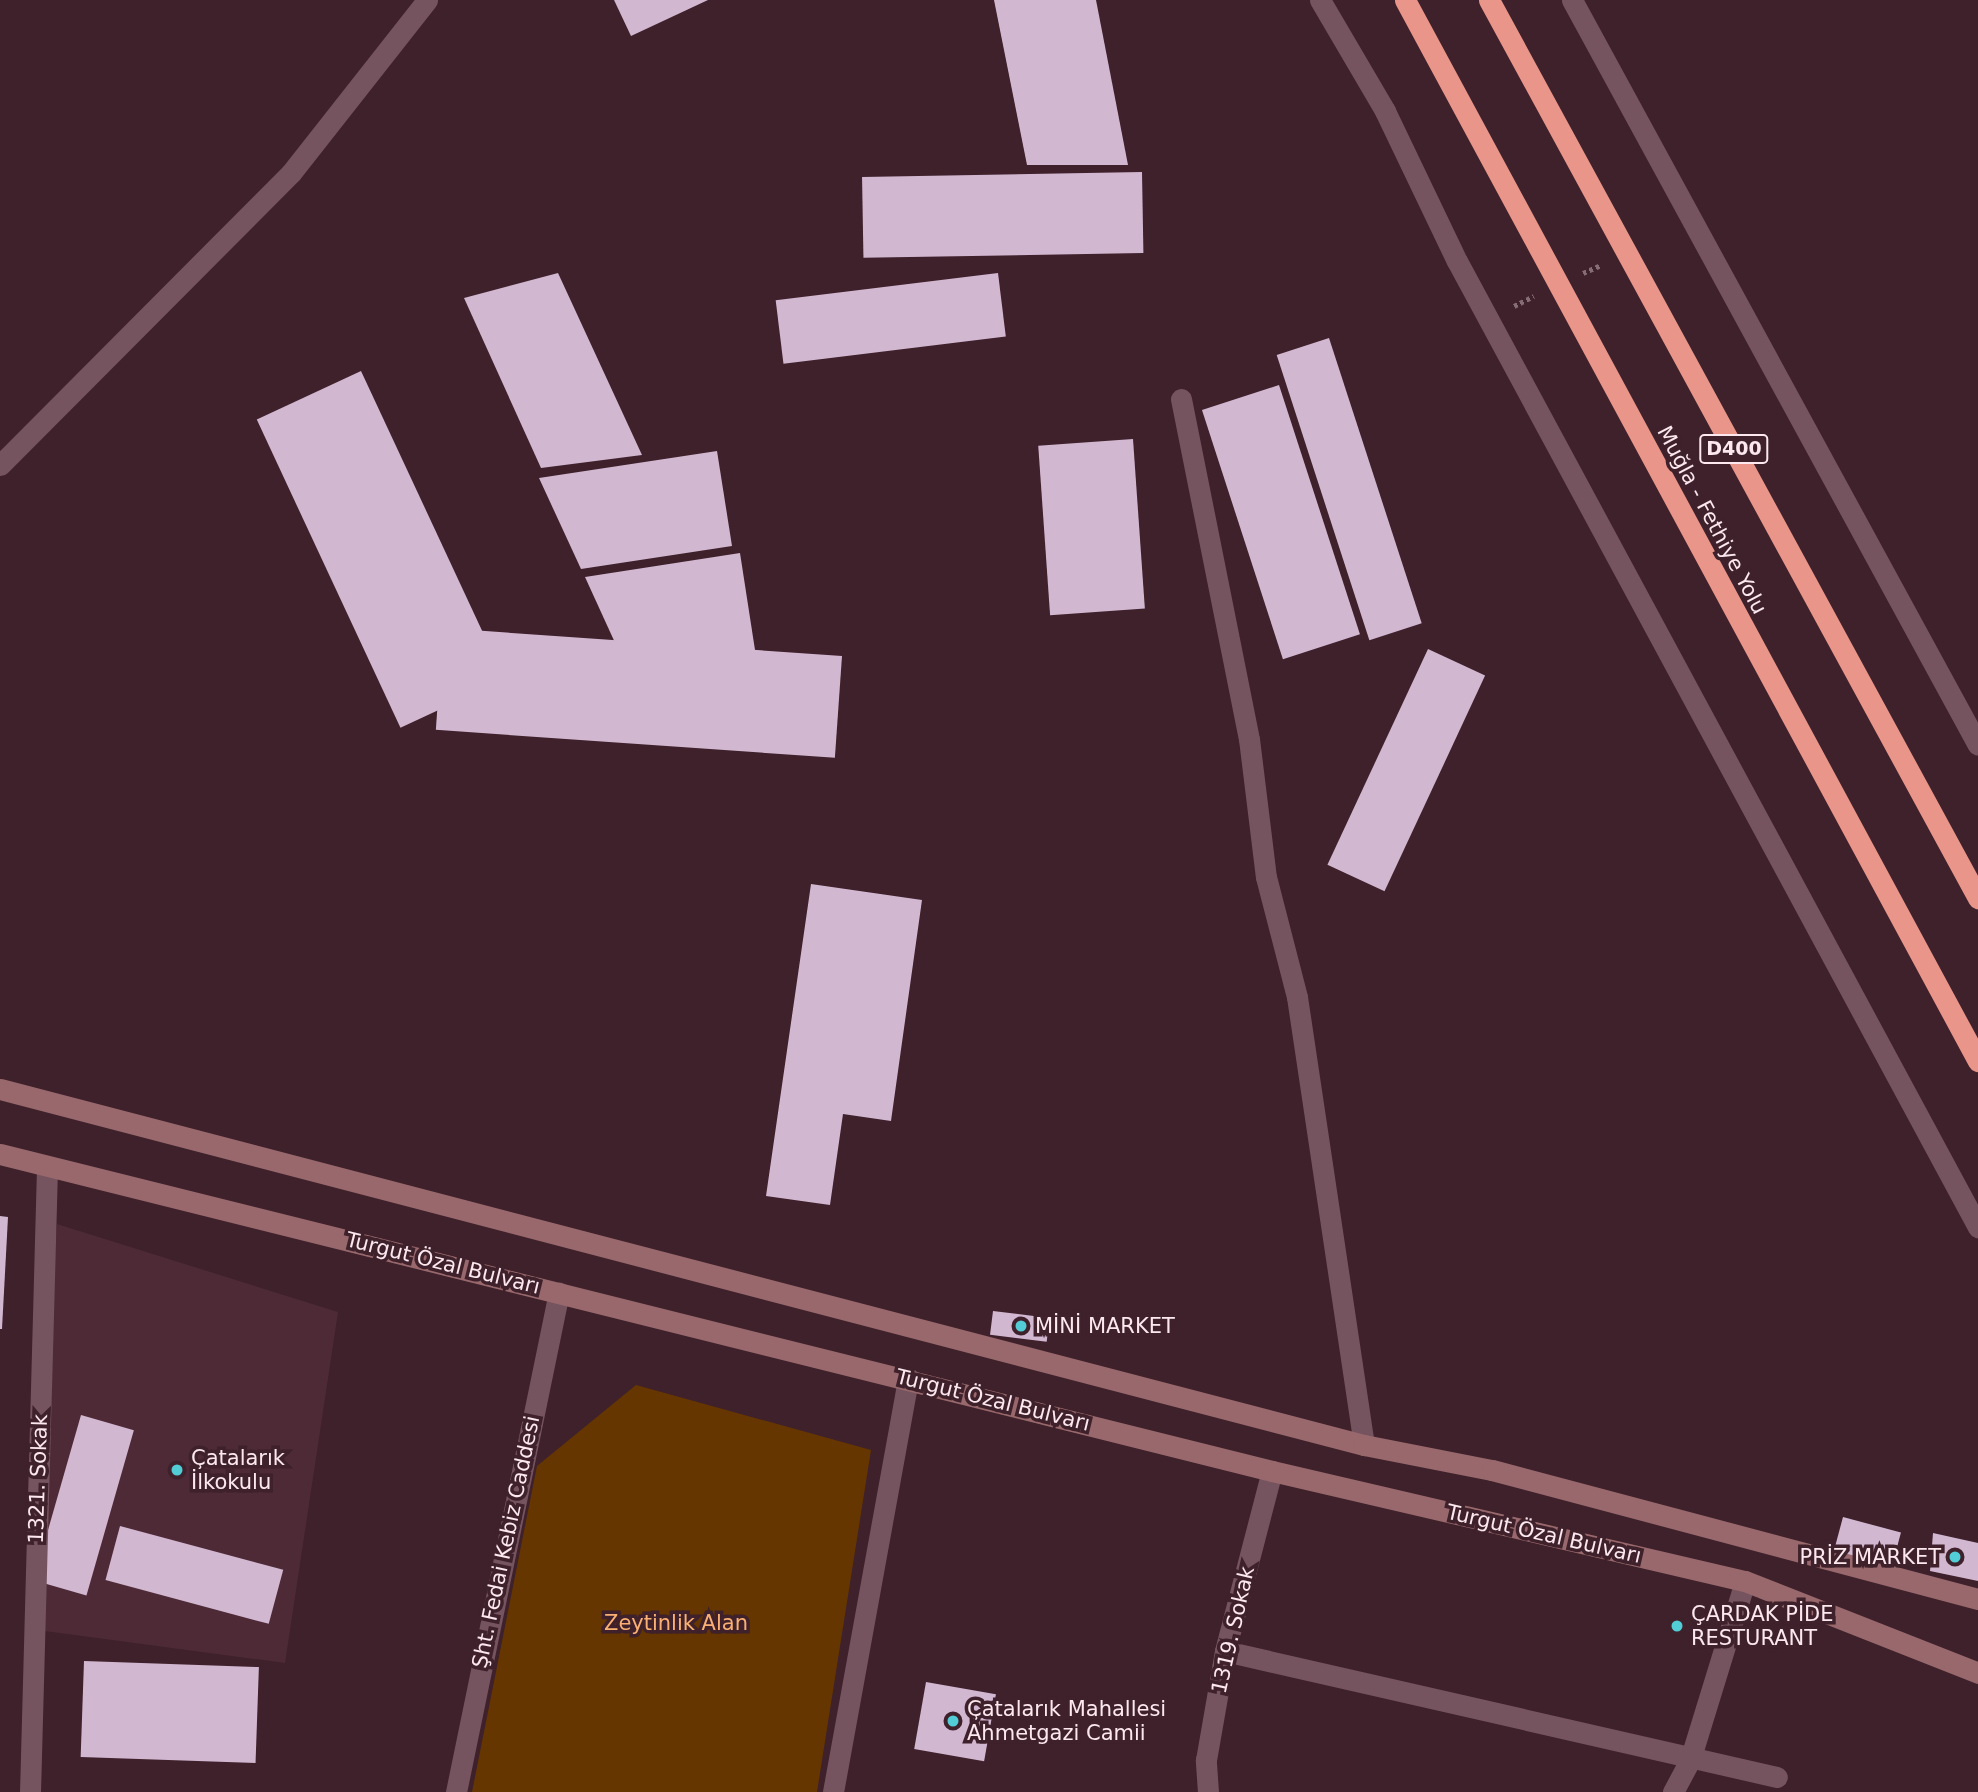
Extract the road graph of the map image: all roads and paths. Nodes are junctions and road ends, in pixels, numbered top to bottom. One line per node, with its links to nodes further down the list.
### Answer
1 (427, 0): 9 (street)
2 (1320, 0): 16 (street)
3 (1405, 0): 7 (highway, Muğla - Fethiye Yolu)
4 (1489, 0): 6 (highway, D400)
5 (1572, 0): 10 (street)
6 (1627, 253): 7 (path); 11 (highway, D400)
7 (1558, 284): 12 (highway, Muğla - Fethiye Yolu)
8 (1181, 400): 19 (street)
9 (0, 465)
10 (1978, 745)
11 (1978, 898)
12 (1978, 1061)
13 (0, 1089): 19 (main road)
14 (0, 1154): 15 (main road, Turgut Özal Bulvarı)
15 (47, 1167): 17 (main road, Turgut Özal Bulvarı); 27 (street, 1321. Sokak)
16 (1978, 1227)
17 (559, 1292): 18 (main road, Turgut Özal Bulvarı); 28 (street, Şht. Fedai Kebiz Caddesi)
18 (908, 1378): 20 (main road, Turgut Özal Bulvarı); 29 (street)
19 (1364, 1446): 22 (main road)
20 (1272, 1471): 21 (main road, Turgut Özal Bulvarı); 23 (street, 1319. Sokak)
21 (1745, 1581): 24 (main road, Turgut Özal Bulvarı); 25 (street)
22 (1978, 1599)
23 (1225, 1651): 25 (street); 30 (street, 1319. Sokak)
24 (1978, 1673)
25 (1690, 1760): 26 (street); 31 (street)
26 (1777, 1777)
27 (30, 1792)
28 (456, 1792)
29 (833, 1792)
30 (1208, 1792)
31 (1673, 1792)

